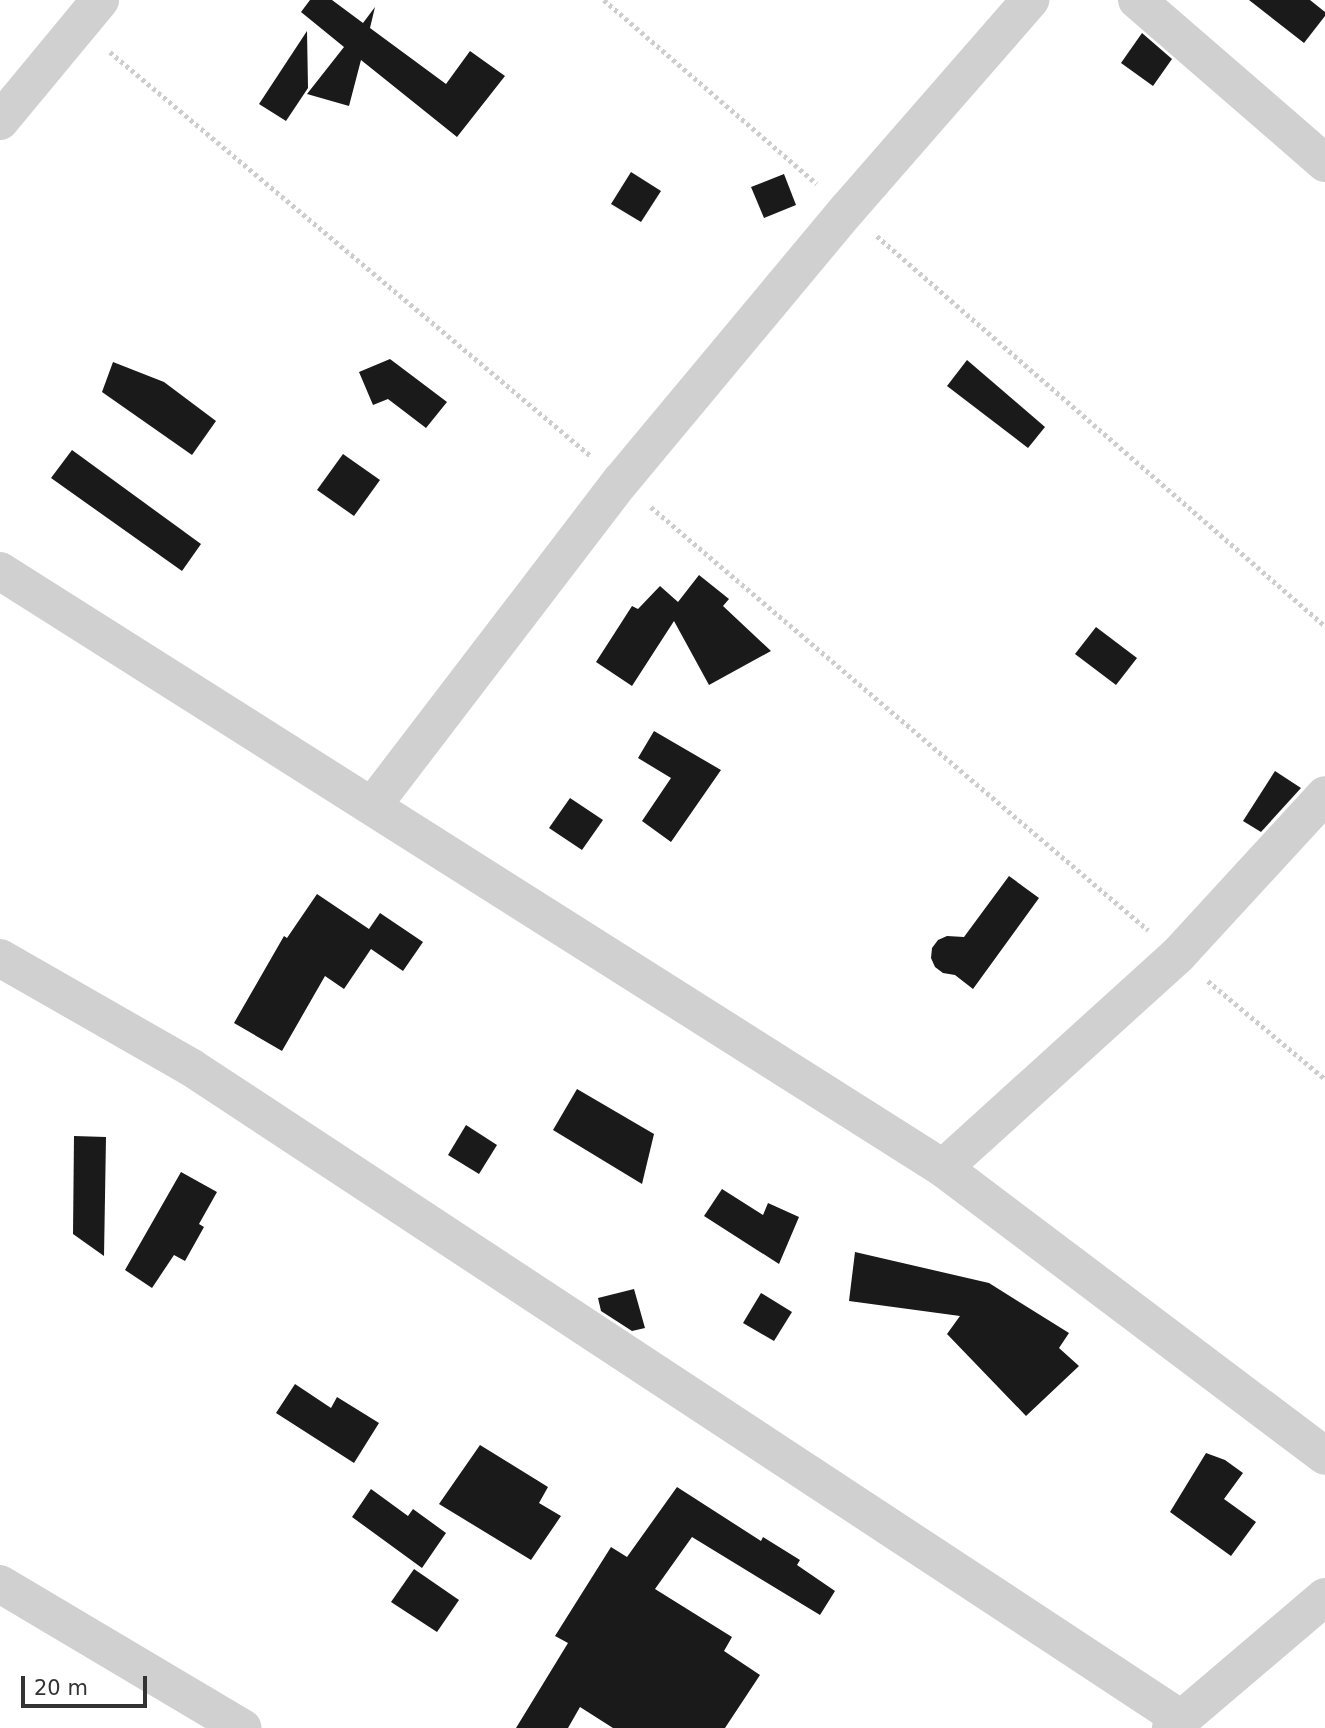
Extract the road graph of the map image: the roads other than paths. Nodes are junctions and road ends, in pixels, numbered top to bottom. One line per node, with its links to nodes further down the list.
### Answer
1 (1031, 0): 8 (street)
2 (1137, 0): 5 (street)
3 (89, 13): 4 (street)
4 (0, 121)
5 (1325, 163)
6 (0, 570): 8 (street)
7 (1325, 795): 10 (street)
8 (373, 805): 10 (street)
9 (0, 958): 14 (street)
10 (943, 1168): 11 (street)
11 (1325, 1456)
12 (0, 1584): 15 (street)
13 (1325, 1597): 14 (street)
14 (1176, 1723)
15 (243, 1728)

